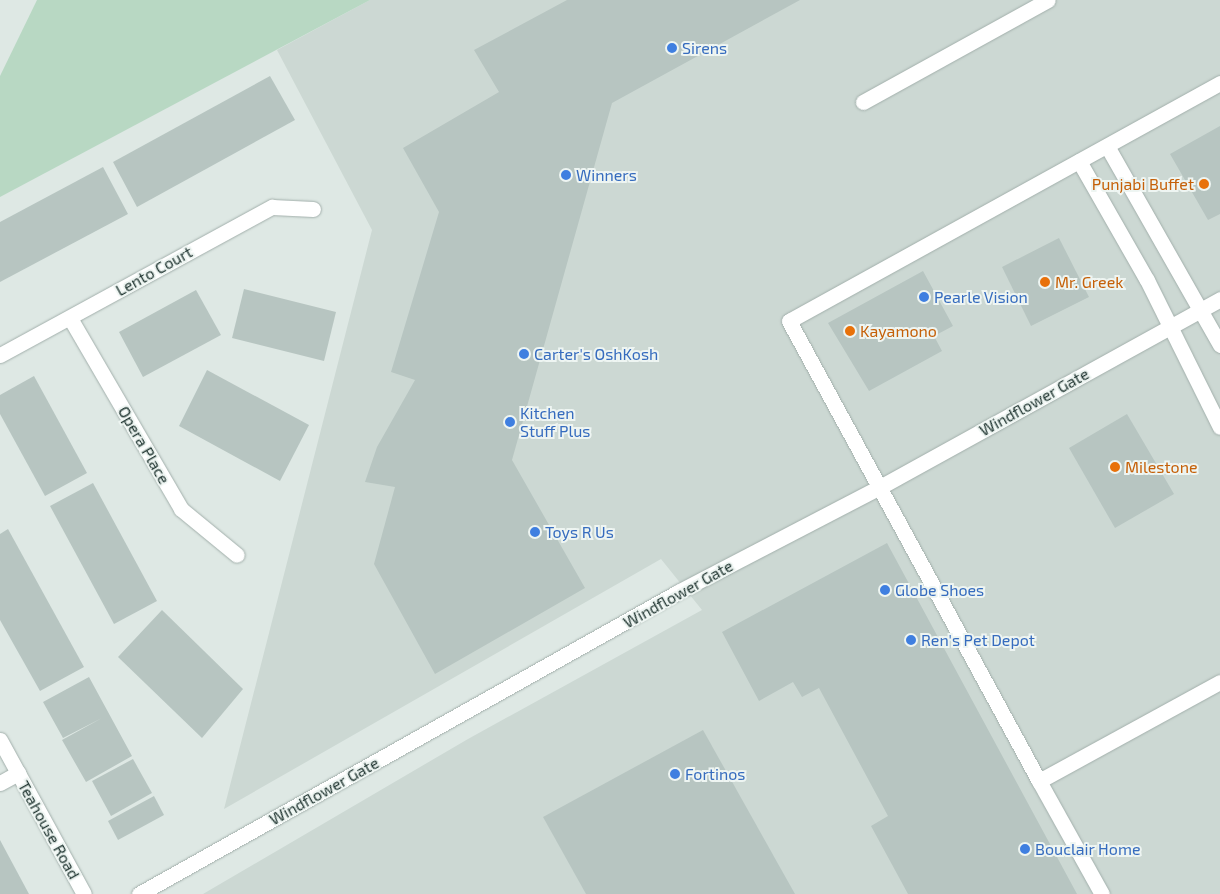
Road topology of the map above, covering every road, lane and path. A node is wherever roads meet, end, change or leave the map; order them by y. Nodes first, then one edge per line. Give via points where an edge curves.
1 (1048, 0) edge
2 (1220, 83) edge
3 (863, 102) dead end
4 (1107, 146) junction
5 (1079, 161) junction
6 (313, 209) dead end
7 (1220, 299) edge
8 (1201, 310) junction
9 (70, 318) junction
10 (1168, 328) junction
11 (1220, 345) edge
12 (0, 355) edge
13 (1220, 427) edge
14 (880, 487) junction
15 (237, 556) dead end
16 (1220, 682) edge
17 (0, 740) edge
18 (18, 773) junction
19 (1039, 781) junction
20 (0, 783) edge
21 (84, 894) edge
22 (139, 894) edge
23 (1102, 894) edge

1 - 3 street
2 - 4 street
4 - 5 street
4 - 8 street
5 - 10 street via 1147,280
5 - 14 street via 788,321
6 - 9 street, Lento Court via 272,207
7 - 8 street, Windflower Gate
8 - 10 street, Windflower Gate
8 - 11 street
9 - 12 street, Lento Court
9 - 15 street, Opera Place via 181,509
10 - 13 street
10 - 14 street, Windflower Gate
14 - 19 street
14 - 22 street, Windflower Gate via 678,592
16 - 19 street
17 - 18 street, Teahouse Road
18 - 20 street
18 - 21 street, Teahouse Road
19 - 23 street

